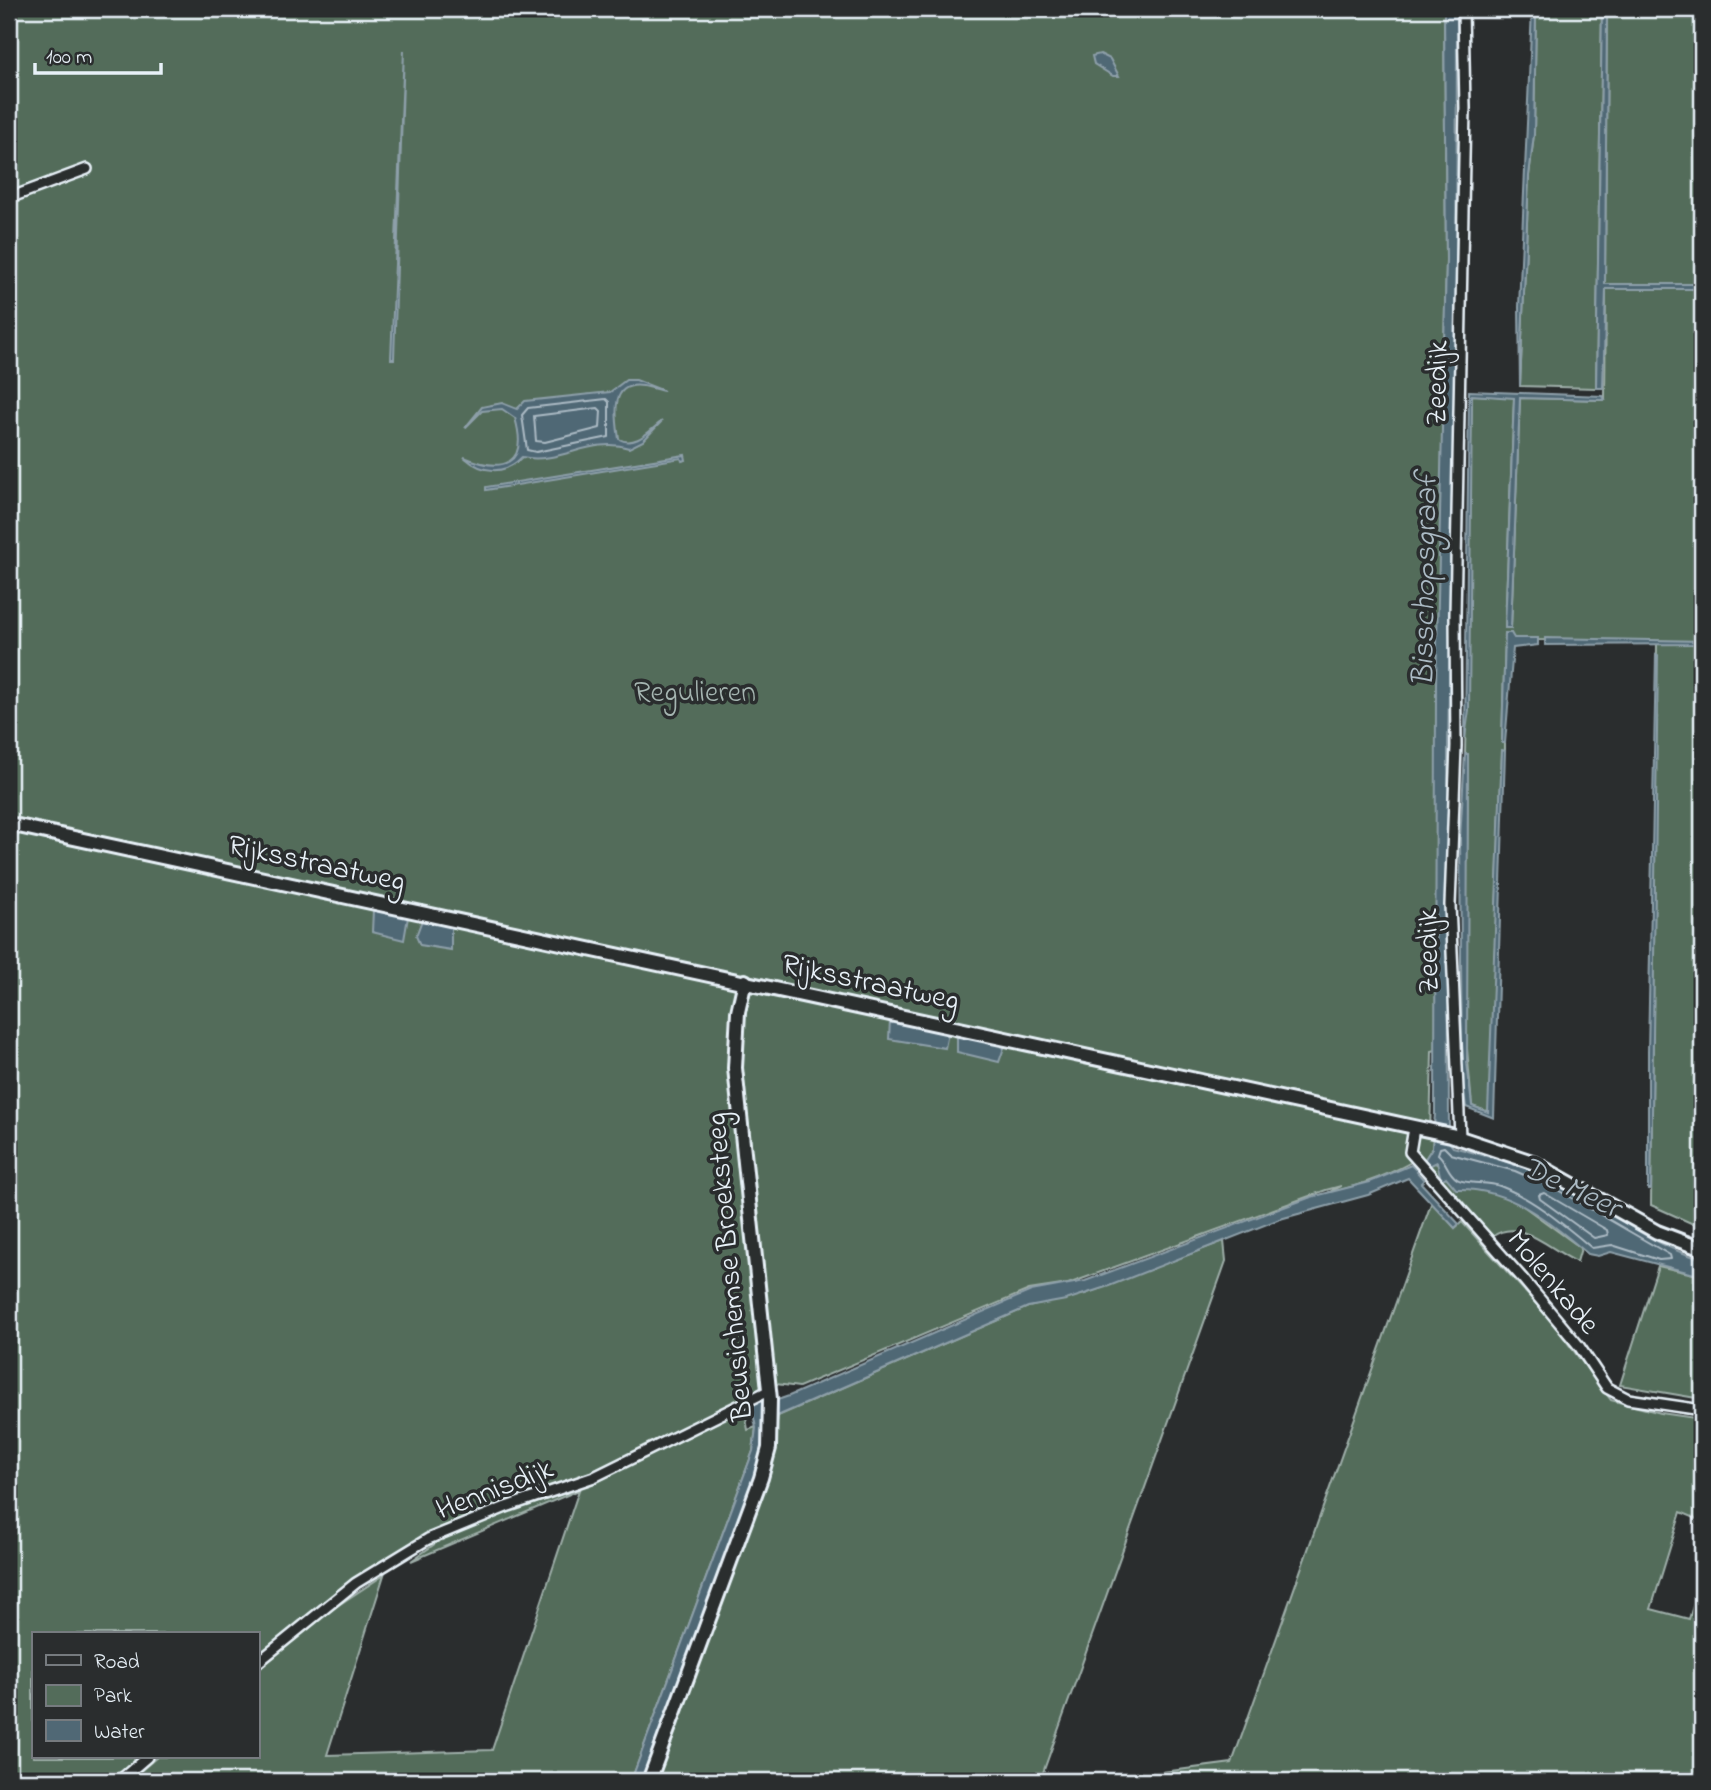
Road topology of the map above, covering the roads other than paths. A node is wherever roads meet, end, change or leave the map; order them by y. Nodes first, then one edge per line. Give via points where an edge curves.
1 (1463, 9) edge
2 (87, 169) dead end
3 (9, 198) edge
4 (9, 824) edge
5 (745, 981) junction
6 (1415, 1128) junction
7 (1456, 1136) junction
8 (1702, 1249) edge
9 (769, 1395) junction
10 (1702, 1410) edge
11 (259, 1661) edge
12 (146, 1758) edge
13 (119, 1781) edge
14 (649, 1781) edge

1 - 7 street, Zeedijk via 1465,135 1450,905
2 - 3 street
4 - 5 main road, Rijksstraatweg
5 - 6 main road, Rijksstraatweg
5 - 9 main road, Beusichemse Broeksteeg via 735,1068
6 - 7 main road, Rijksstraatweg
6 - 10 street, Molenkade via 1410,1152 1579,1346 1607,1388 1628,1399
7 - 8 main road, Rijksstraatweg via 1532,1162 1657,1232
9 - 11 street, Hennisdijk via 594,1477 428,1539 356,1583
9 - 14 main road, Beusichemse Broeksteeg via 771,1422 761,1478
12 - 13 street

